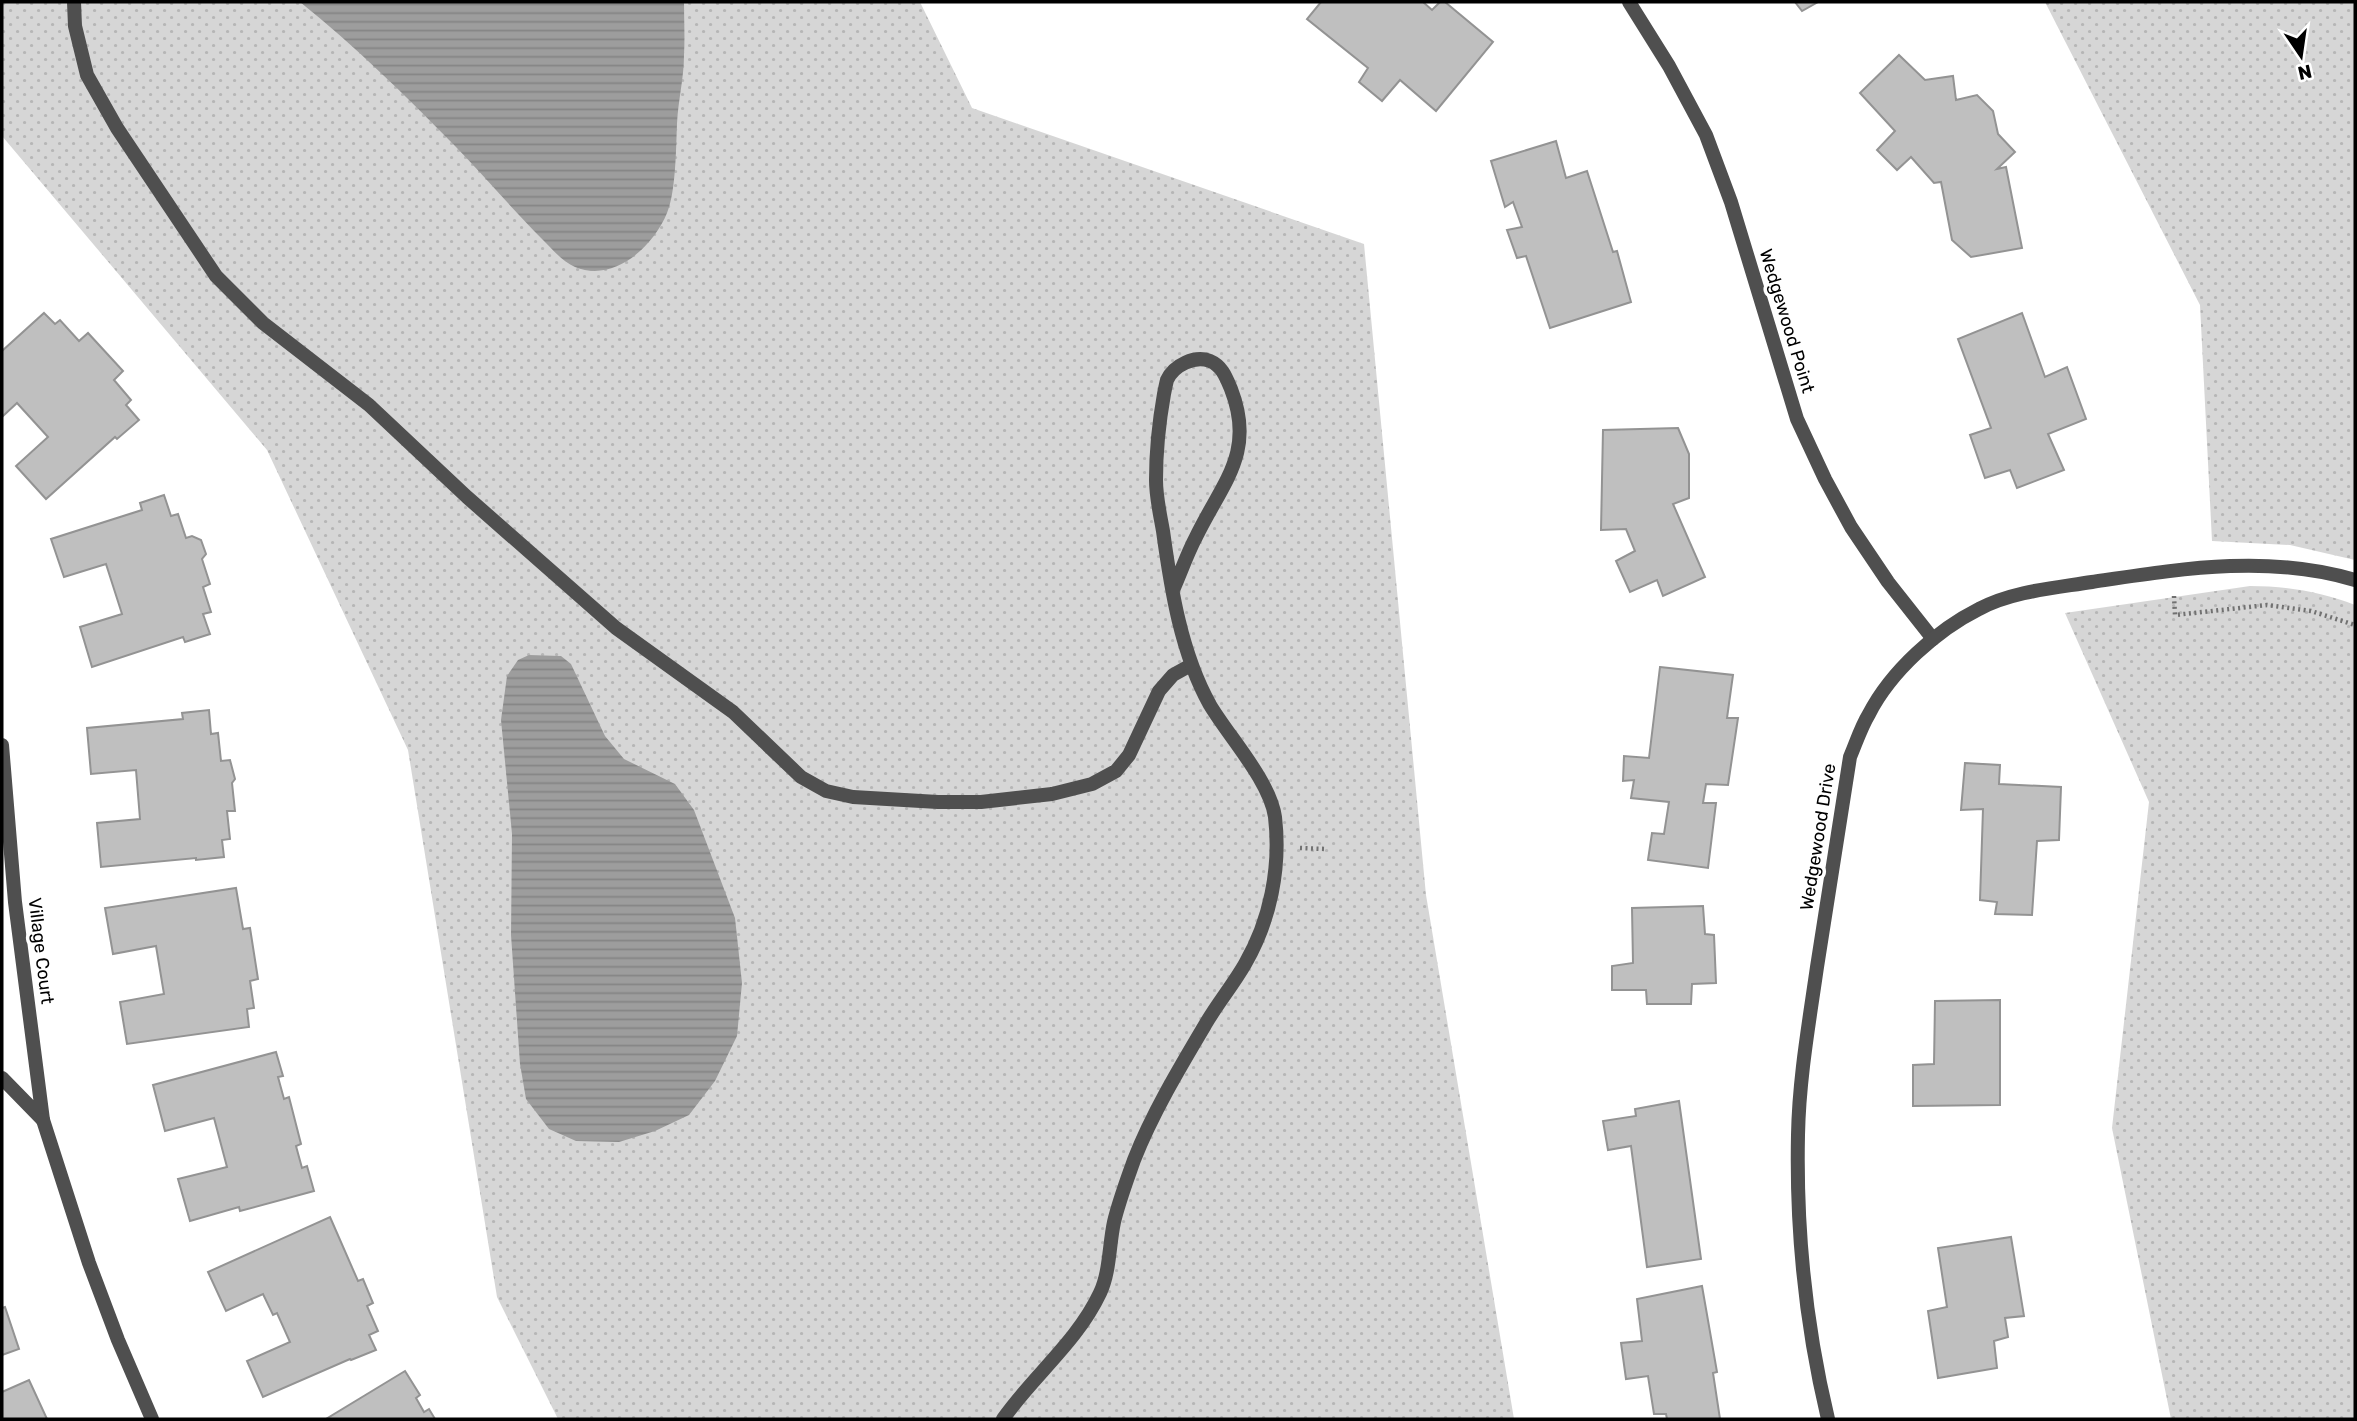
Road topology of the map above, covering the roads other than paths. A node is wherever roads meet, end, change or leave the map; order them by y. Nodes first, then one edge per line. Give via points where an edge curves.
1 (74, 2) edge
2 (1629, 2) edge
3 (2355, 580) edge
4 (1173, 590) junction
5 (1933, 639) junction
6 (1191, 665) junction
7 (2, 745) edge
8 (2, 1078) edge
9 (43, 1120) junction
10 (152, 1419) edge
11 (1003, 1419) edge
12 (1828, 1419) edge

1 - 6 street via 87,75 216,276 263,323 369,405 616,628 733,712 801,777 826,791 853,797 938,802 981,803 1092,784 1116,771 1129,755 1159,691 1173,675
2 - 5 street, Wedgewood Point via 1706,135 1797,419 1825,479 1888,582
3 - 5 street, Wedgewood Drive via 2286,567 2172,570 2013,595 1979,608
4 - 4 street via 1156,483 1158,423 1168,378 1190,360 1204,359 1224,373 1237,405 1240,437 1230,478 1196,536
4 - 6 street
5 - 12 street, Wedgewood Drive via 1896,674 1869,713 1850,757 1804,1051 1798,1134 1799,1220 1807,1300
6 - 11 street via 1268,793 1274,815 1273,881 1264,925 1167,1092 1135,1158 1114,1220 1102,1290 1085,1319
7 - 9 street, Village Court via 15,902
8 - 9 street, Village Court
9 - 10 street, Village Court via 89,1263

